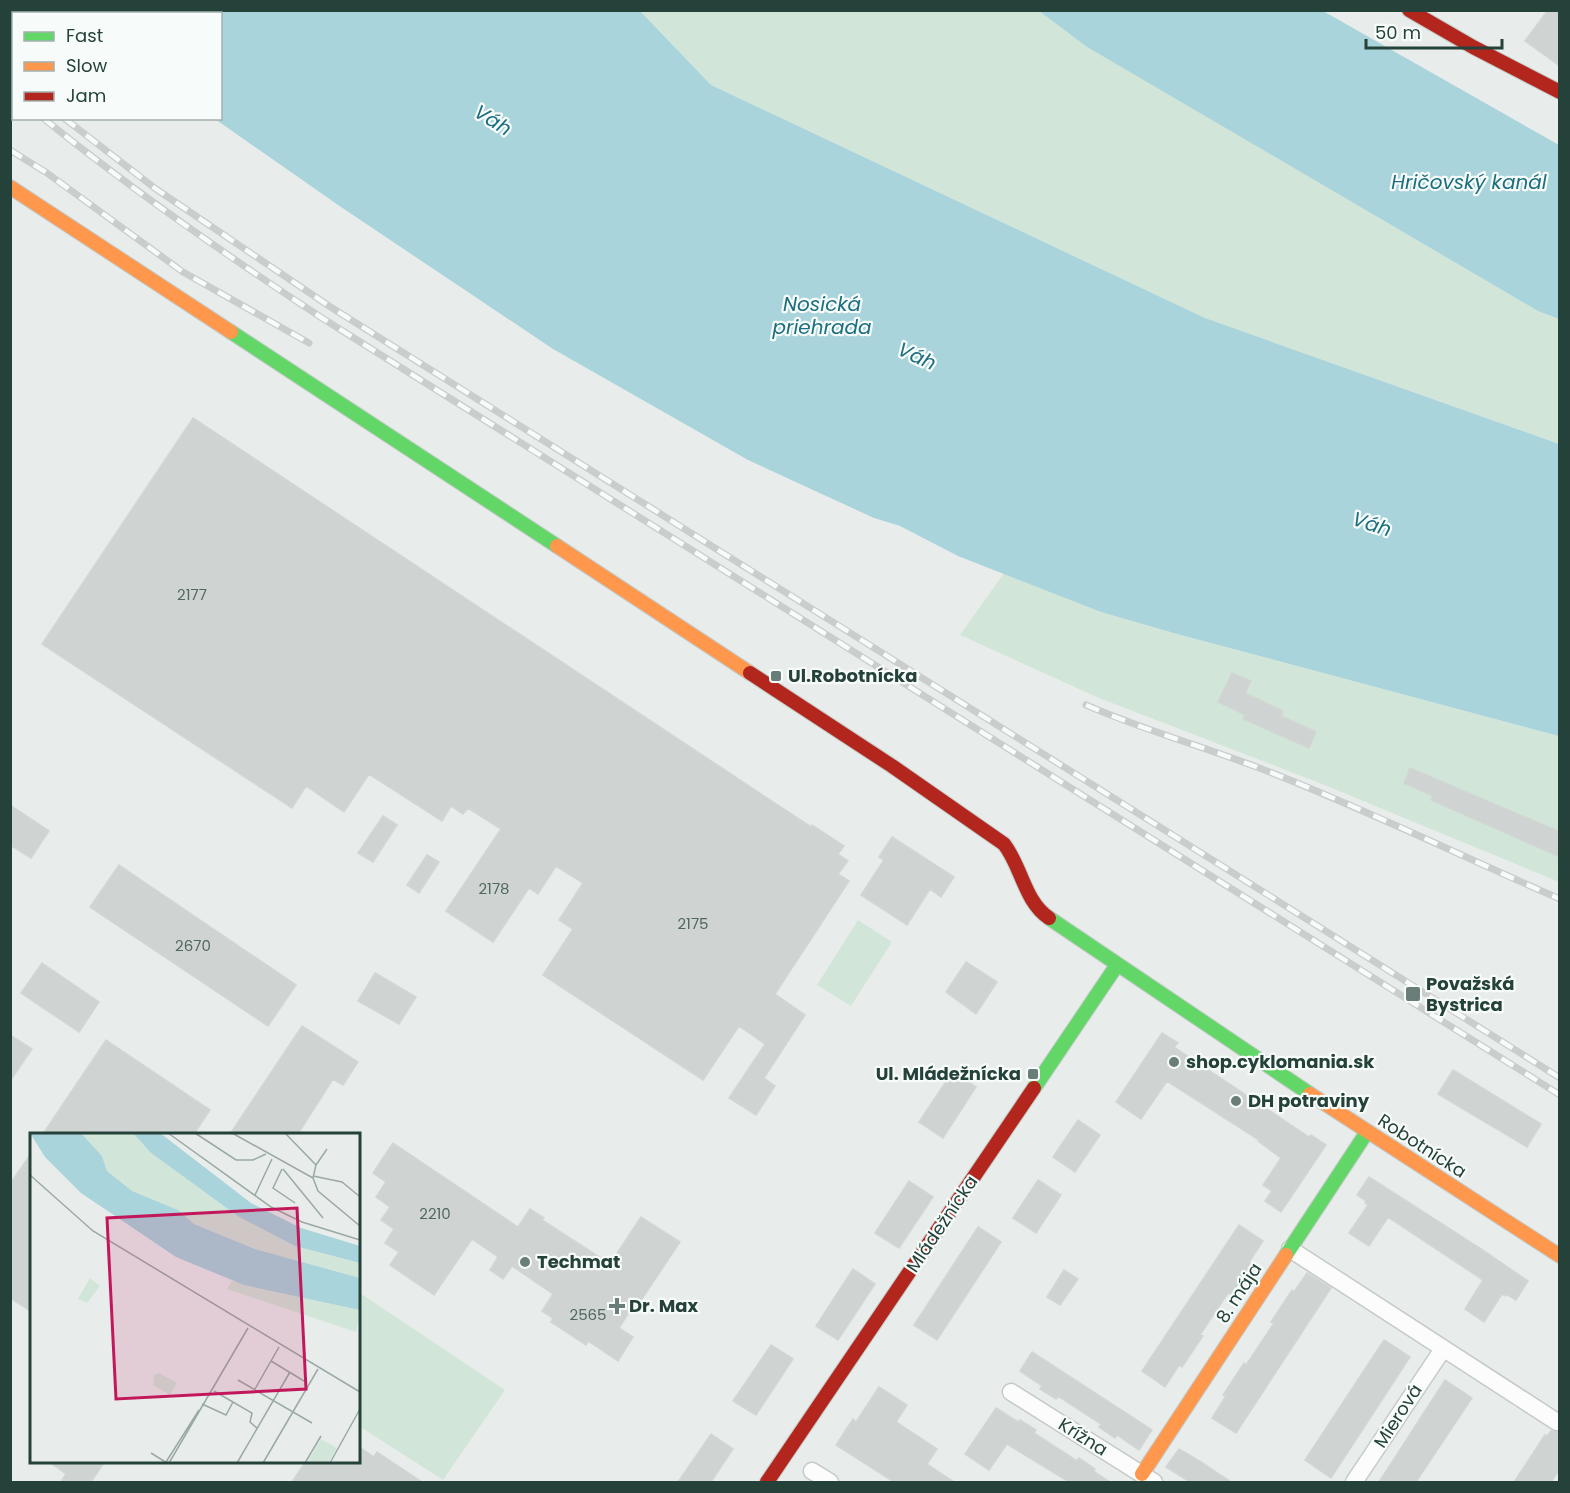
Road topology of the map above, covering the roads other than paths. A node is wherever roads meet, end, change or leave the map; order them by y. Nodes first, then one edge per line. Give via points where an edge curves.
1 (1409, 10) edge
2 (1560, 92) edge
3 (10, 187) edge
4 (1117, 965) junction
5 (1367, 1132) junction
6 (1290, 1249) junction
7 (1560, 1256) edge
8 (1443, 1349) junction
9 (1011, 1392) dead end
10 (1557, 1422) dead end
11 (812, 1471) dead end
12 (1148, 1478) edge
13 (767, 1482) edge
14 (830, 1482) edge
15 (1354, 1482) edge

1 - 2 street
3 - 4 street, Robotnícka via 864,747 995,838 1012,853 1040,912
4 - 5 street, Robotnícka
4 - 13 street, Mládežnícka
5 - 6 street, 8. mája
5 - 7 street, Robotnícka
6 - 8 street
6 - 12 street, 8. mája
8 - 10 street
8 - 15 street, Mierová
9 - 12 street, Krížna
11 - 14 street

